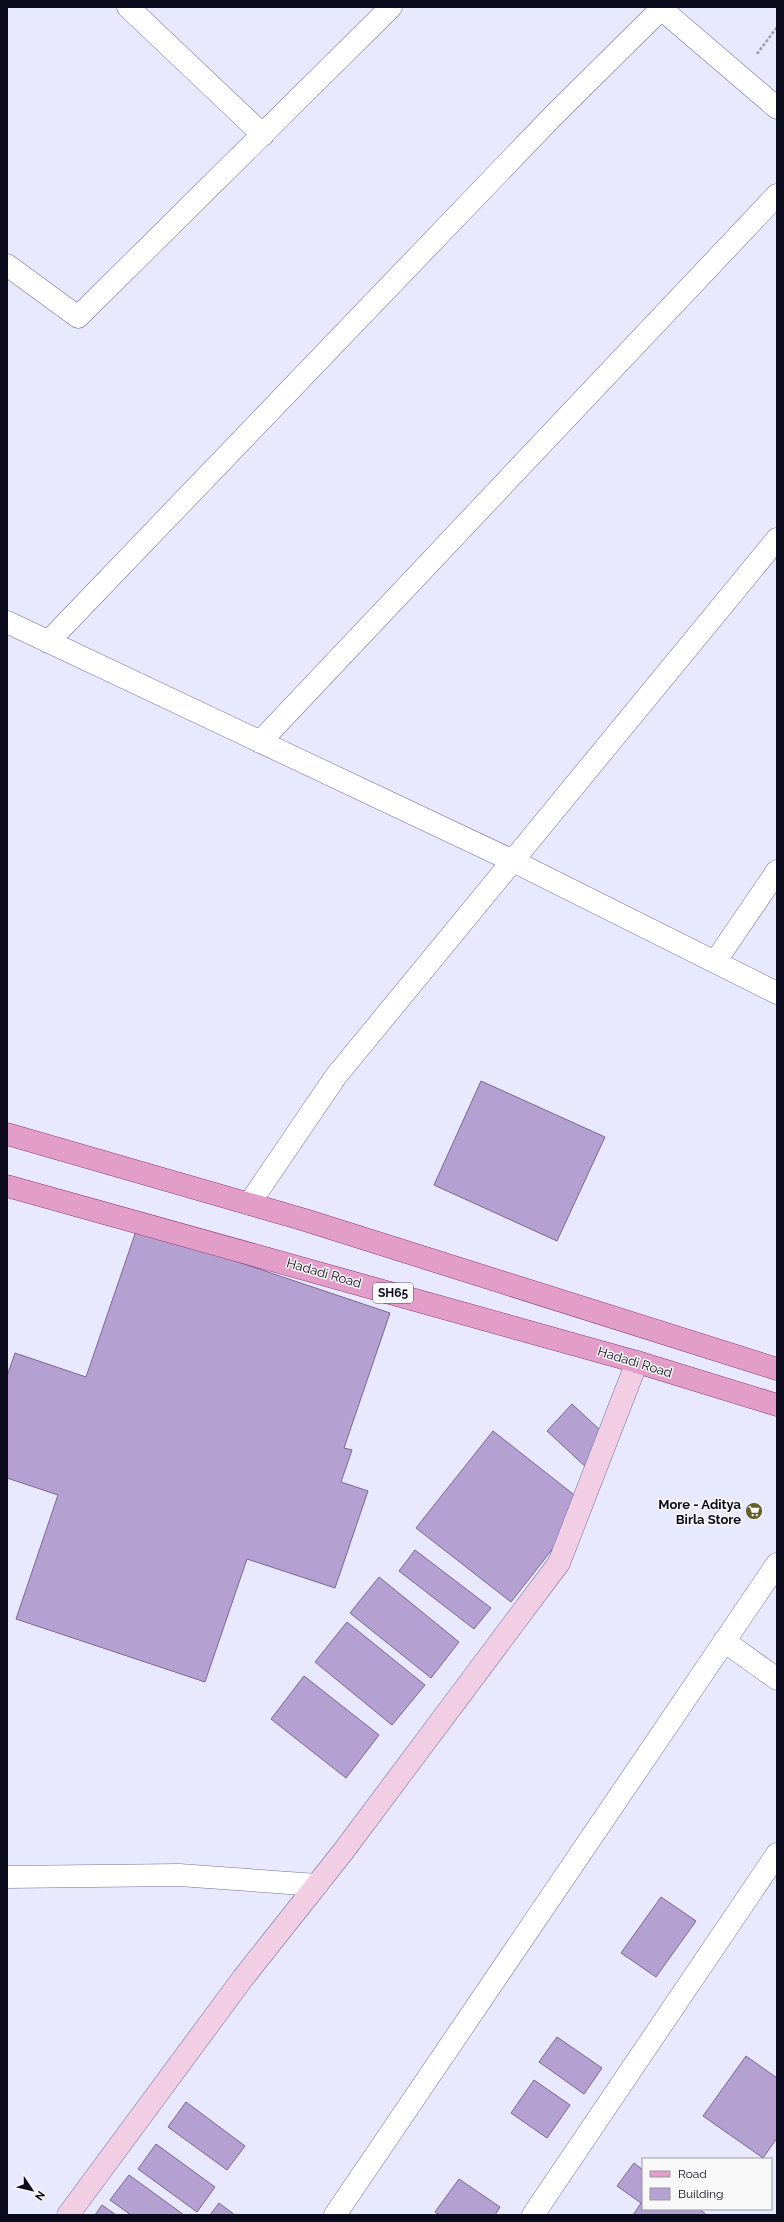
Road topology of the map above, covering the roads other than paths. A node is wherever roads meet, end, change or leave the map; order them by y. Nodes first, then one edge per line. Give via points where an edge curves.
1 (128, 7) edge
2 (391, 7) edge
3 (660, 8) edge
4 (777, 108) edge
5 (263, 134) junction
6 (777, 195) edge
7 (7, 265) edge
8 (777, 539) edge
9 (7, 622) edge
10 (48, 642) junction
11 (260, 742) junction
12 (512, 861) junction
13 (777, 871) edge
14 (715, 962) junction
15 (777, 993) edge
16 (7, 1134) edge
17 (7, 1186) edge
18 (249, 1204) junction
19 (638, 1362) junction
20 (777, 1369) edge
21 (777, 1406) edge
22 (777, 1564) edge
23 (724, 1641) junction
24 (777, 1679) edge
25 (777, 1854) edge
26 (7, 1876) edge
27 (317, 1884) junction
28 (68, 2215) edge
29 (335, 2215) edge
30 (533, 2215) edge

1 - 5 street
2 - 5 street
3 - 4 street
3 - 10 street via 552,116
5 - 7 street via 78,317
6 - 11 street
8 - 12 street
9 - 10 street
10 - 11 street
11 - 12 street
12 - 14 street
12 - 18 street via 336,1076
13 - 14 street
14 - 15 street
16 - 18 main road
17 - 19 main road, Hadadi Road / SH65
18 - 20 main road
19 - 21 main road, Hadadi Road / SH65
19 - 27 street via 559,1563
22 - 23 street
23 - 24 street
23 - 29 street
25 - 30 street
26 - 27 street via 178,1875
27 - 28 street via 243,1978

